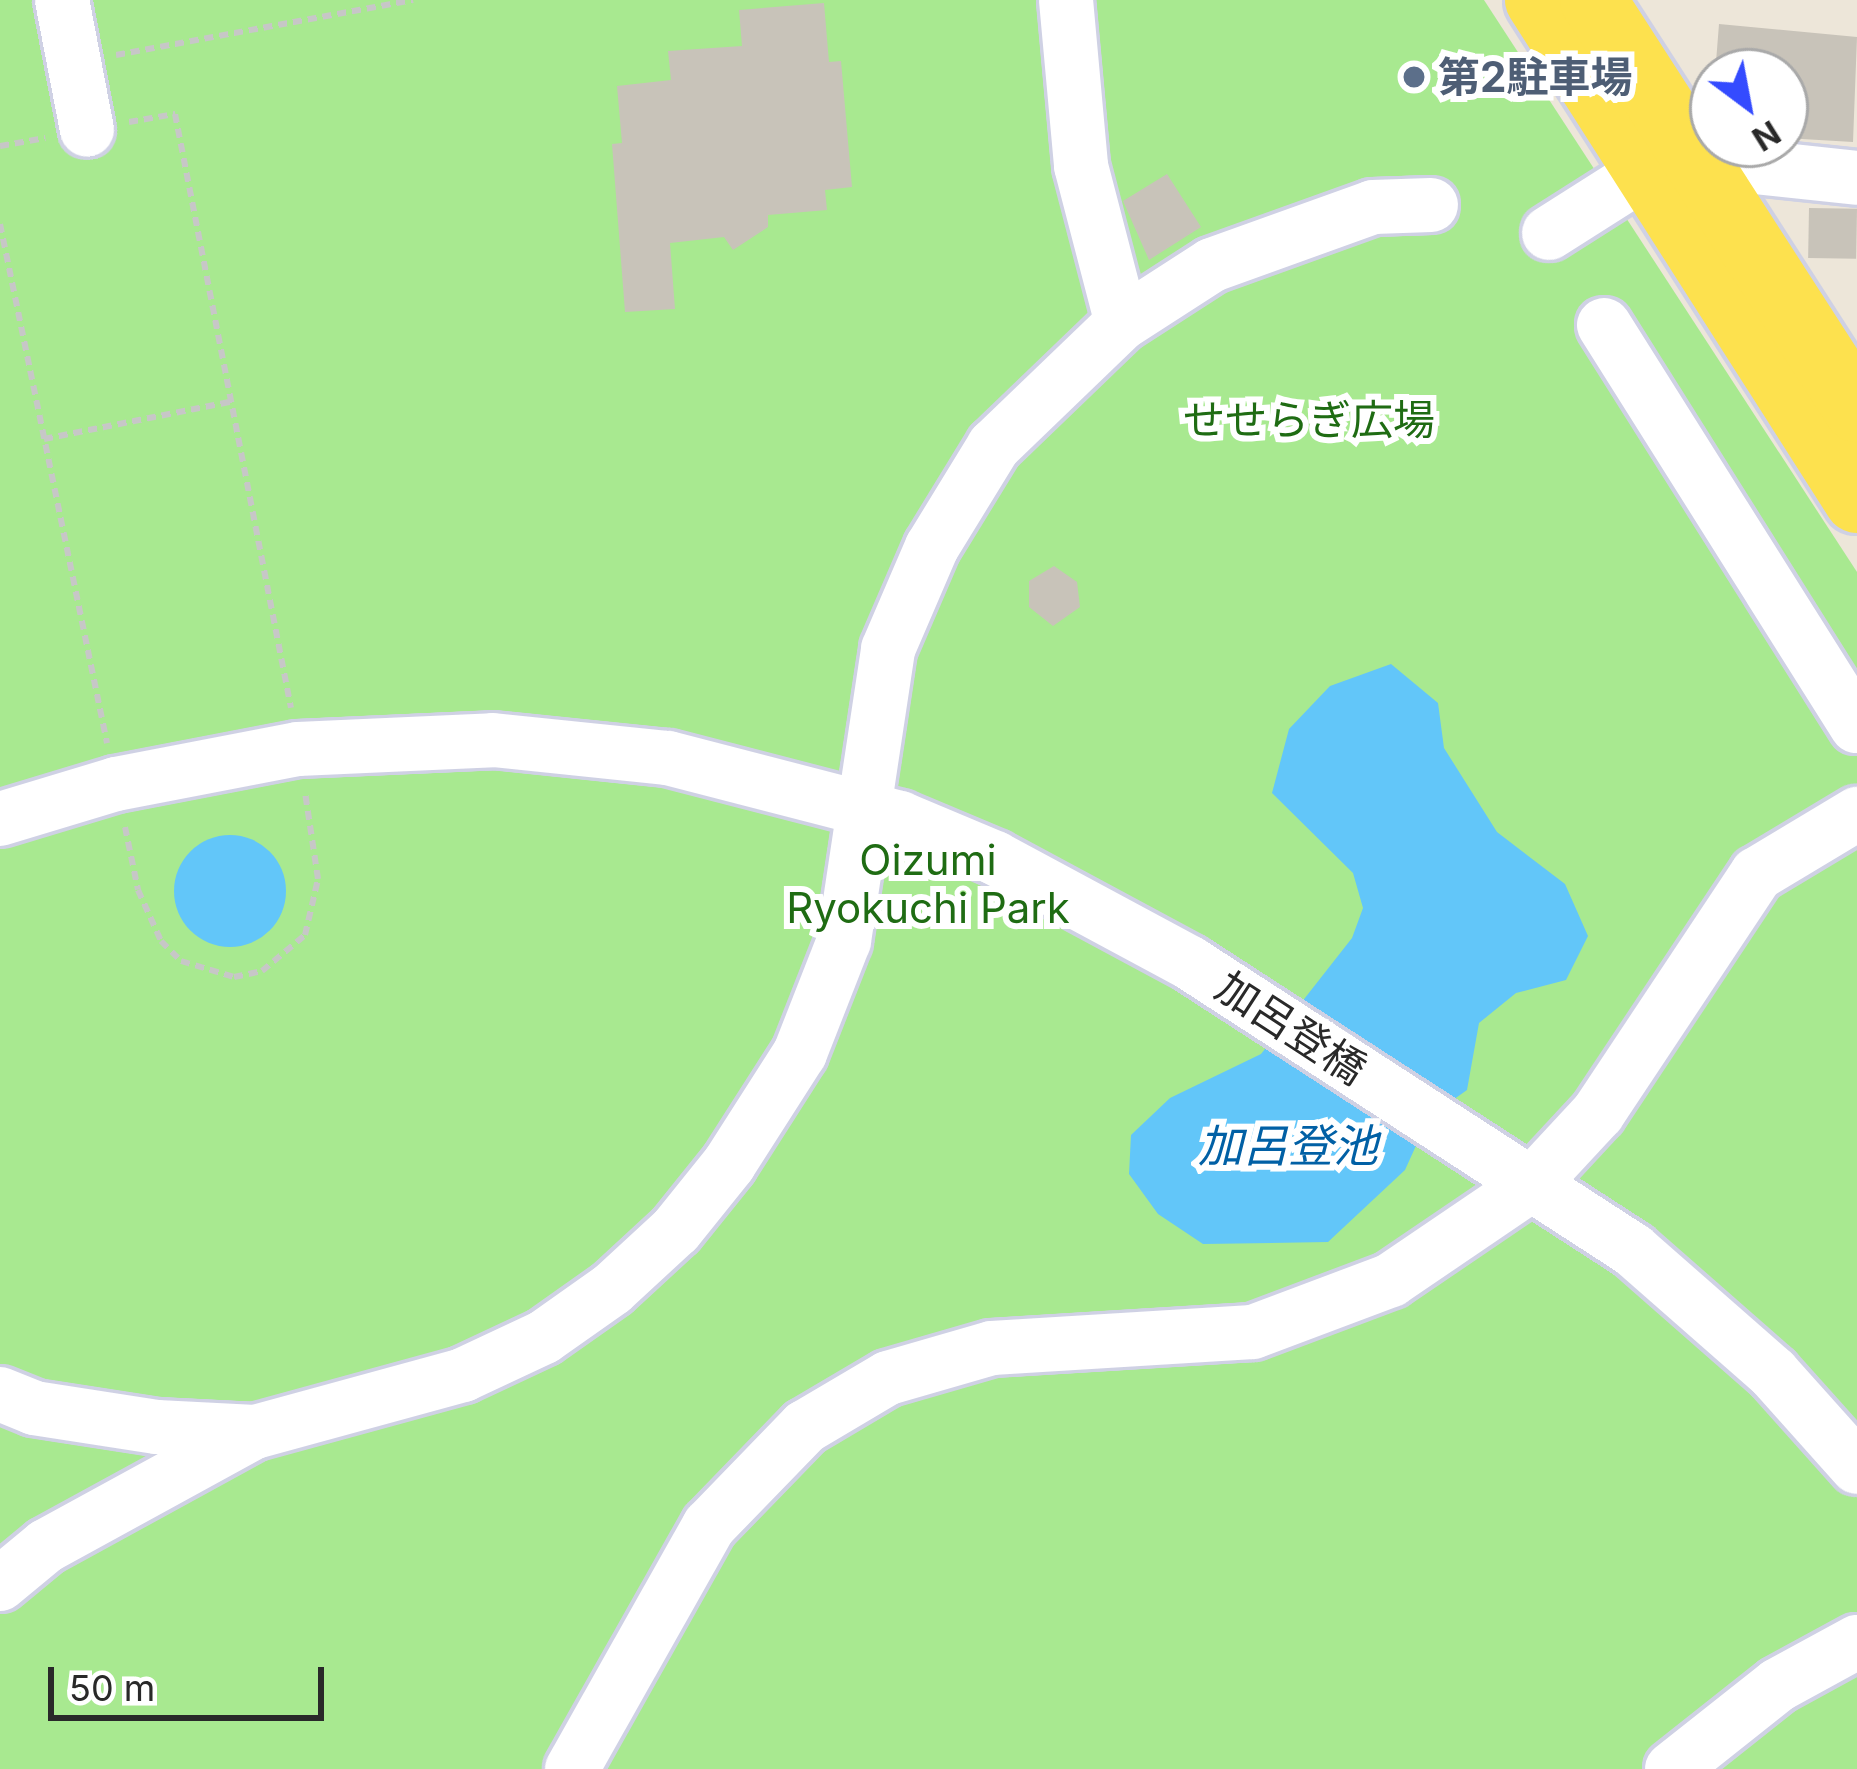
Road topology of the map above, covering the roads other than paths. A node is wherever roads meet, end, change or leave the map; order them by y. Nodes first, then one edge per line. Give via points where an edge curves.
1 (62, 0) edge
2 (1066, 0) edge
3 (1538, 0) edge
4 (1593, 0) edge
5 (87, 130) dead end
6 (1672, 167) junction
7 (1857, 178) edge
8 (1431, 206) dead end
9 (1549, 233) dead end
10 (1122, 323) junction
11 (1604, 325) dead end
12 (1839, 395) edge
13 (1857, 500) edge
14 (1857, 726) edge
15 (864, 807) junction
16 (1857, 814) edge
17 (0, 819) edge
18 (1532, 1184) junction
19 (0, 1394) edge
20 (255, 1432) junction
21 (1857, 1467) edge
22 (0, 1584) edge
23 (1857, 1642) edge
24 (572, 1769) edge
25 (1672, 1769) edge

1 - 5 street
2 - 10 street via 1081,166
3 - 6 main road
4 - 6 main road
6 - 7 street
6 - 9 street
6 - 12 main road
8 - 10 street via 1373,207 1273,238 1212,265
10 - 15 street via 994,446 932,547 888,649
11 - 14 street
12 - 13 main road
15 - 17 street, 加呂登橋 via 668,758 493,740 298,749 116,784
15 - 18 street, 加呂登橋 via 995,858 1190,963
15 - 20 street via 844,941 800,1053 676,1230 613,1289 544,1336 463,1375
16 - 18 street via 1757,874 1598,1113
18 - 21 street, 加呂登橋 via 1633,1250 1773,1373
18 - 24 street via 1391,1280 1339,1305 1253,1332 992,1348 888,1378 806,1427 709,1526
19 - 20 street via 136,1424
20 - 22 street via 46,1546
23 - 25 street via 1778,1685

